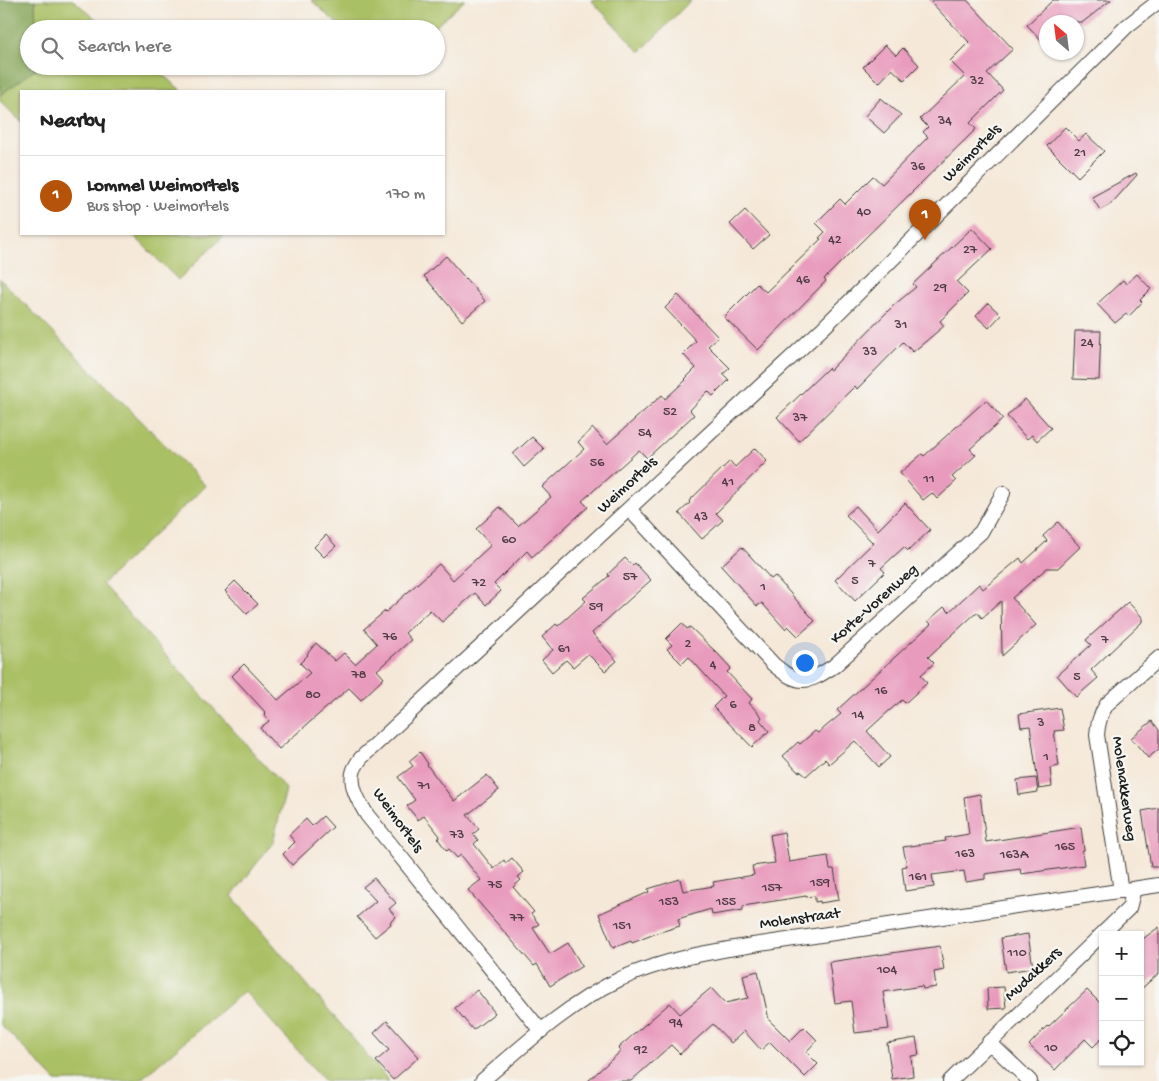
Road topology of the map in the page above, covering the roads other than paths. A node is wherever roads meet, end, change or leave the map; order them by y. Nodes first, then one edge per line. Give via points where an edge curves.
1 (1159, 1) edge
2 (1003, 493) dead end
3 (629, 509) junction
4 (1159, 658) edge
5 (1159, 885) edge
6 (1128, 890) junction
7 (541, 1030) junction
8 (989, 1042) junction
9 (482, 1081) edge
10 (950, 1081) edge
11 (1030, 1081) edge

1 - 3 street, Weimortels via 1127,26 824,327
2 - 3 street, Korte-Vorenweg via 981,532 834,666 811,680 803,681 786,675 773,664
3 - 7 street, Weimortels via 361,758 353,772 353,786 367,815
4 - 6 street, Molenakkerweg via 1106,704 1098,723 1097,735
5 - 6 street, Molenstraat
6 - 7 street, Molenstraat via 704,953 620,979
6 - 8 street, Mudakkers via 1129,908
7 - 9 street, Molenstraat
8 - 10 street, Mudakkers
8 - 11 street

